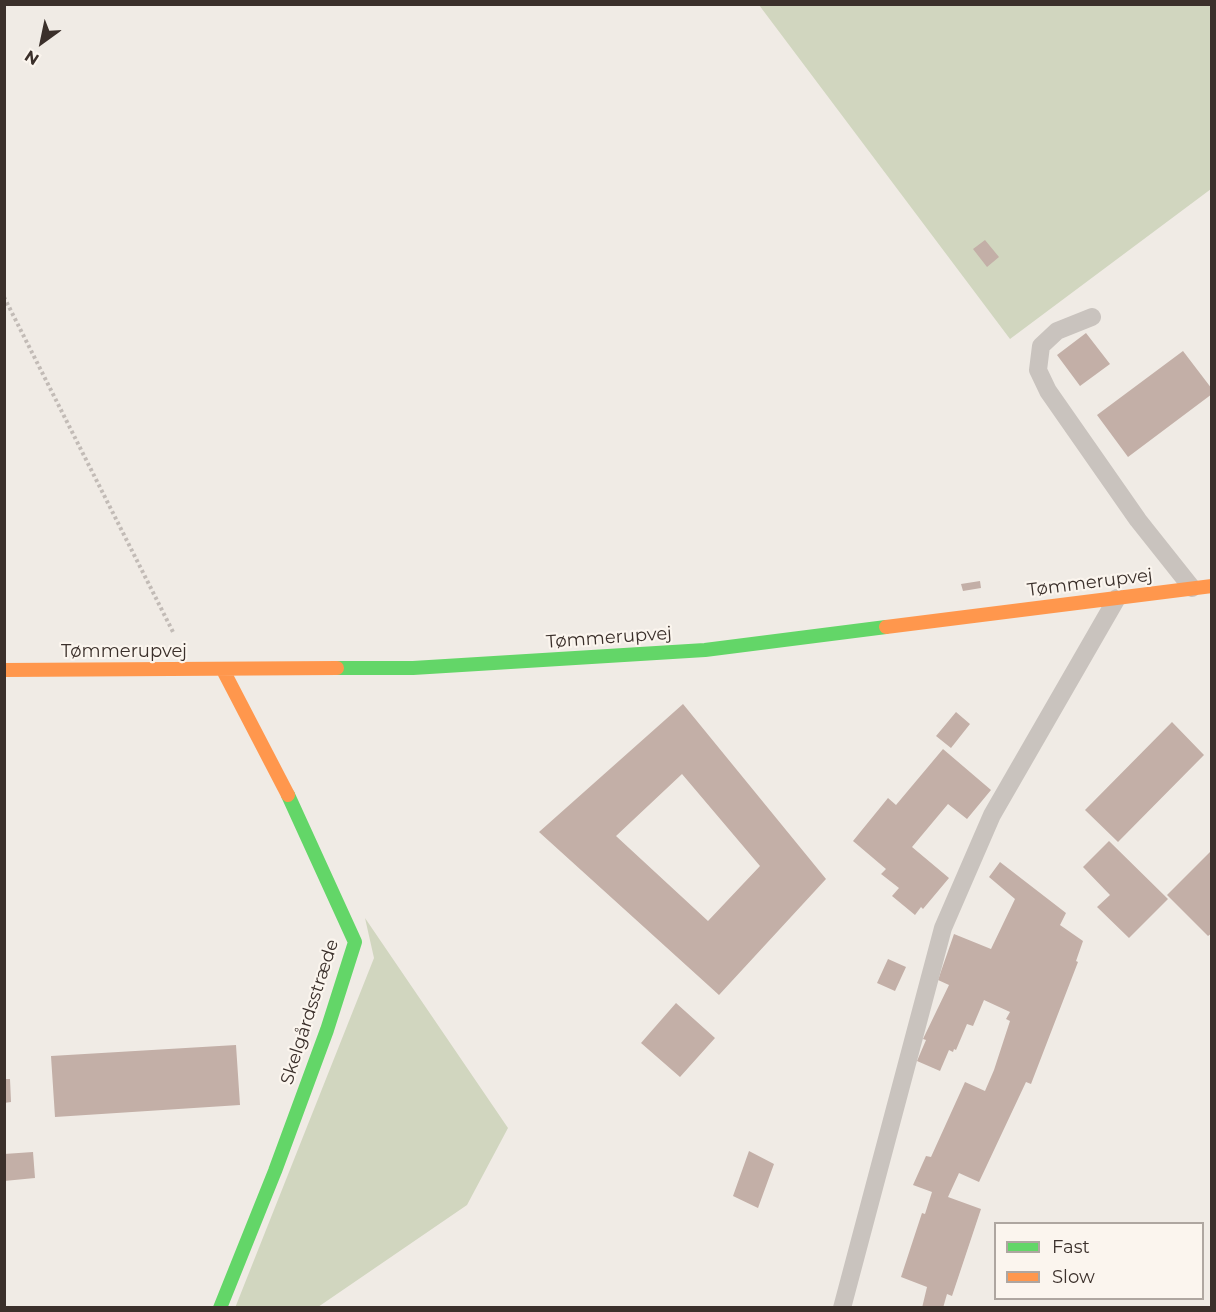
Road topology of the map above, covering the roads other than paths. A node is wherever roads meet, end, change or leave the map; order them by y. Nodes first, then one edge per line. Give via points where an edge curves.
1 (1092, 317) dead end
2 (1212, 586) edge
3 (1191, 588) junction
4 (1117, 598) junction
5 (4, 670) edge
6 (223, 670) junction
7 (220, 1308) edge
8 (842, 1308) edge

1 - 3 lane via 1057,332 1041,346 1038,370 1048,391 1132,511
2 - 3 street, Tømmerupvej
3 - 4 street, Tømmerupvej
4 - 6 street, Tømmerupvej via 705,650 413,668
4 - 8 lane via 992,815 943,928
5 - 6 street, Tømmerupvej
6 - 7 street, Skelgårdsstræde via 298,814 355,942 283,1150

